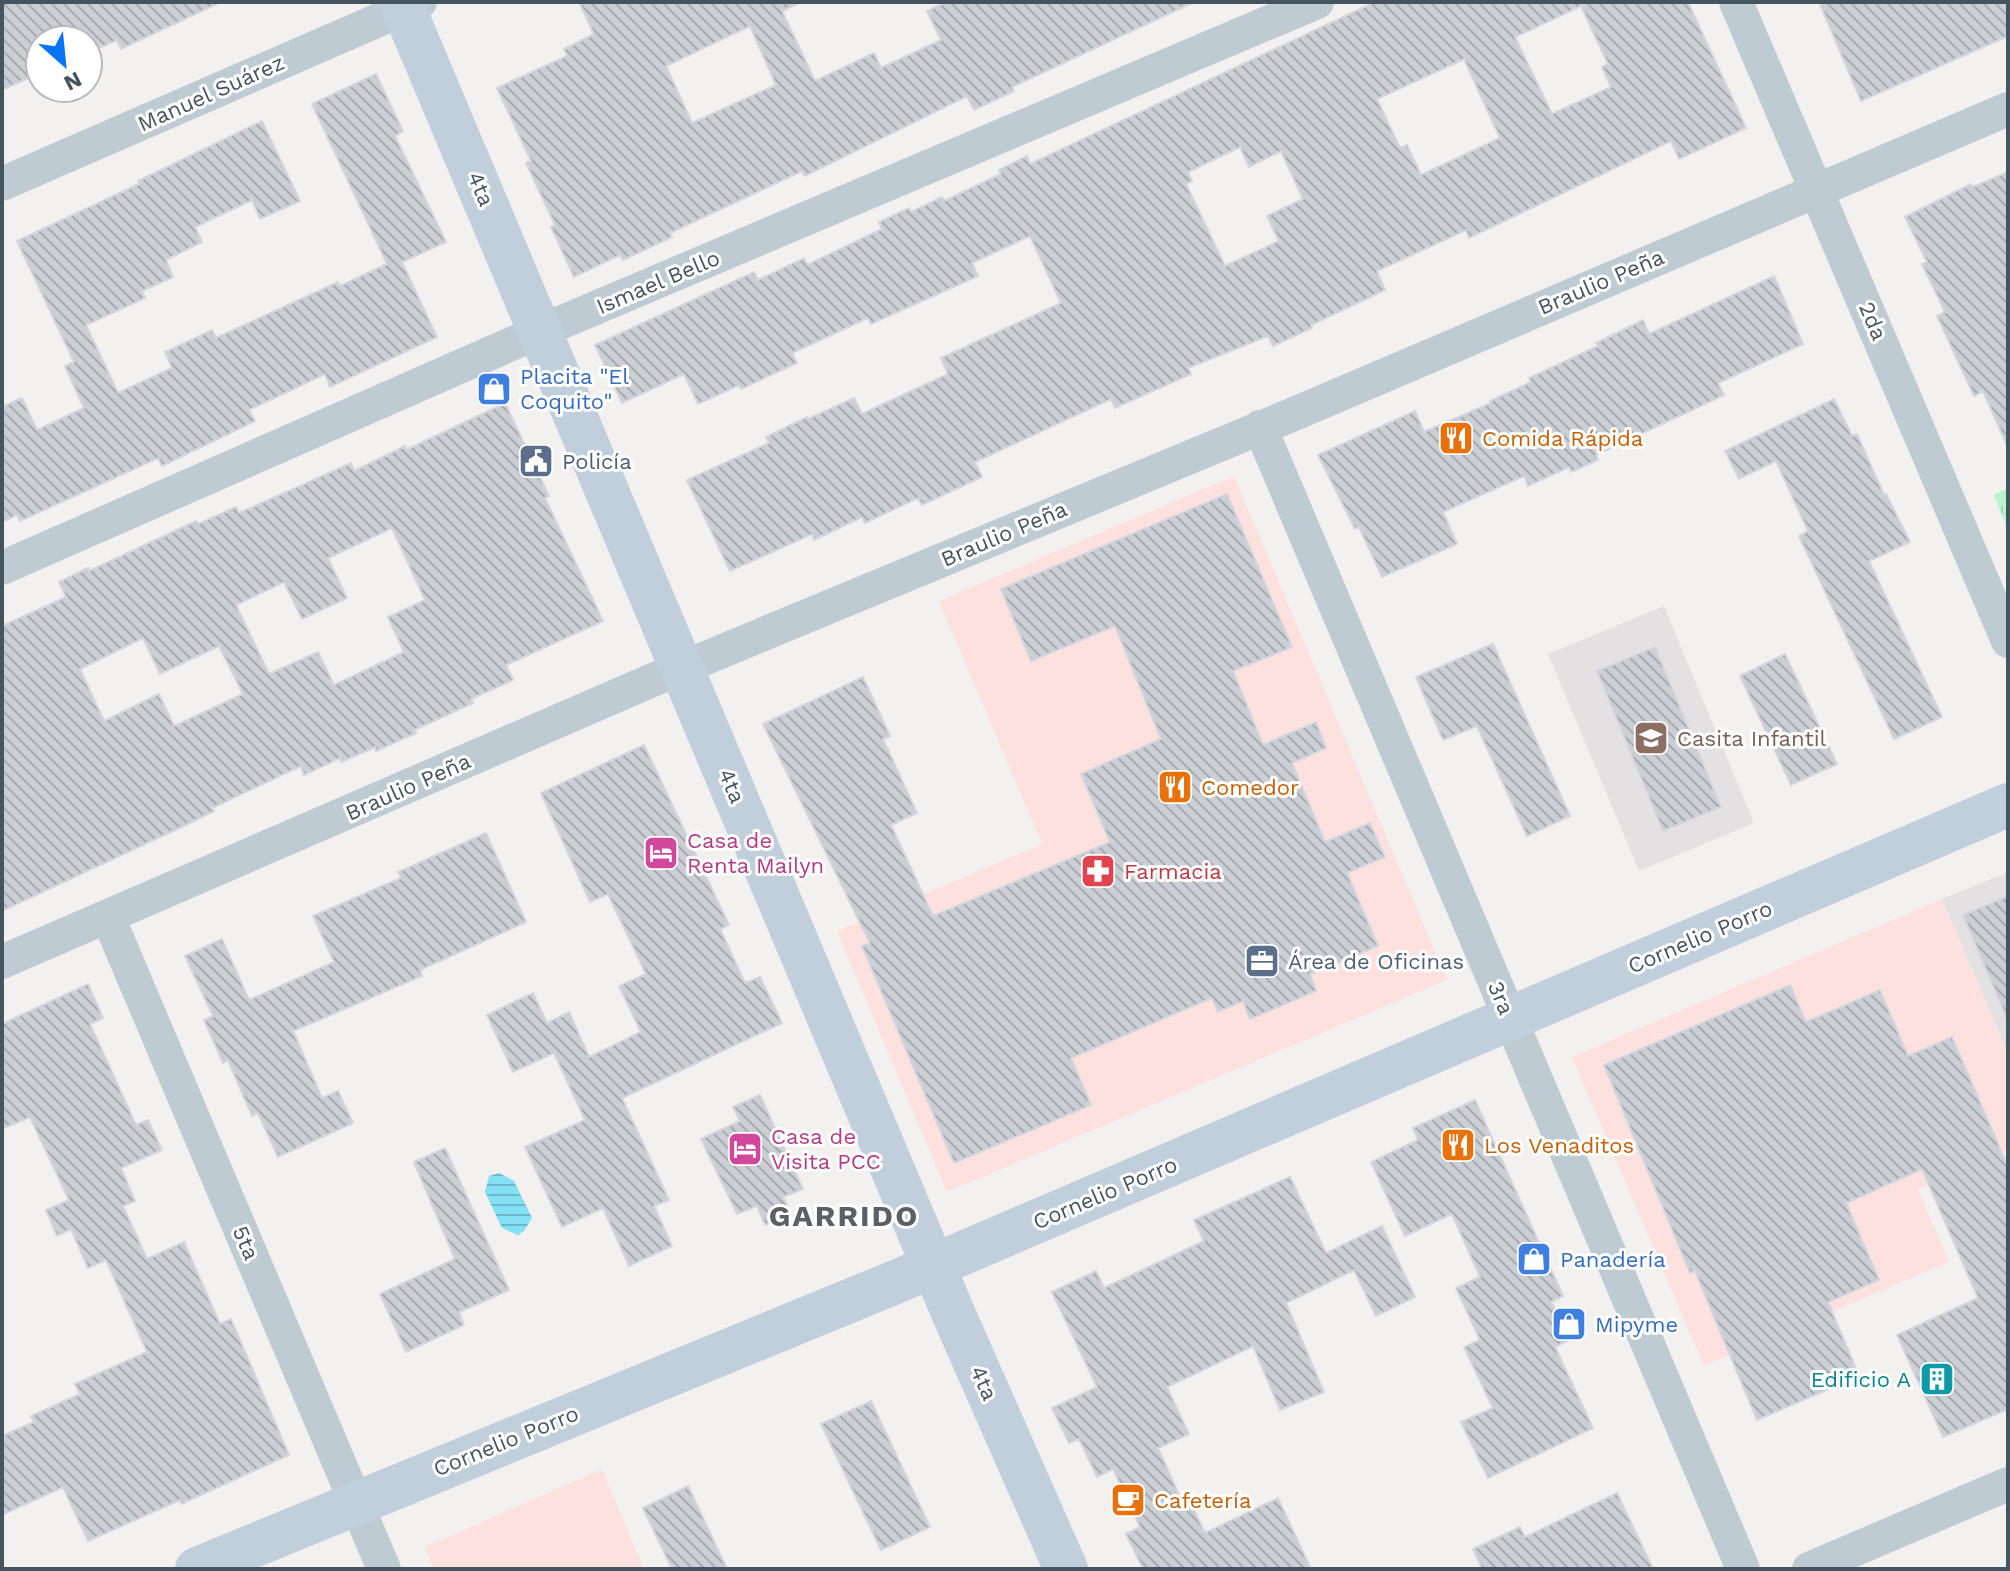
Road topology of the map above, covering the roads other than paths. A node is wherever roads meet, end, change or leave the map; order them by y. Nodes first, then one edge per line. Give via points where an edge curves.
1 (1317, 2) edge
2 (1736, 2) edge
3 (408, 4) edge
4 (2008, 109) edge
5 (2, 184) edge
6 (1818, 189) junction
7 (541, 331) junction
8 (1260, 427) junction
9 (2, 568) edge
10 (2008, 641) edge
11 (682, 668) junction
12 (2008, 805) edge
13 (108, 917) junction
14 (2, 962) edge
15 (1509, 1018) junction
16 (933, 1266) junction
17 (2008, 1484) edge
18 (357, 1503) junction
19 (197, 1569) edge
20 (384, 1569) edge
21 (1066, 1569) edge
22 (1743, 1569) edge
23 (1809, 1569) edge

1 - 7 street, Ismael Bello
2 - 6 street, 2da
3 - 5 street, Manuel Suárez
3 - 7 main road, 4ta
4 - 6 street, Braulio Peña
6 - 8 street, Braulio Peña
6 - 10 street, 2da
7 - 9 street, Ismael Bello
7 - 11 main road, 4ta
8 - 11 street, Braulio Peña
8 - 15 street, 3ra
11 - 13 street, Braulio Peña
11 - 16 main road, 4ta
12 - 15 main road, Cornelio Porro
13 - 14 street, Braulio Peña
13 - 18 street, 5ta
15 - 16 main road, Cornelio Porro
15 - 22 street, 3ra
16 - 18 main road, Cornelio Porro
16 - 21 main road, 4ta
17 - 23 street
18 - 19 main road, Cornelio Porro
18 - 20 street, 5ta

